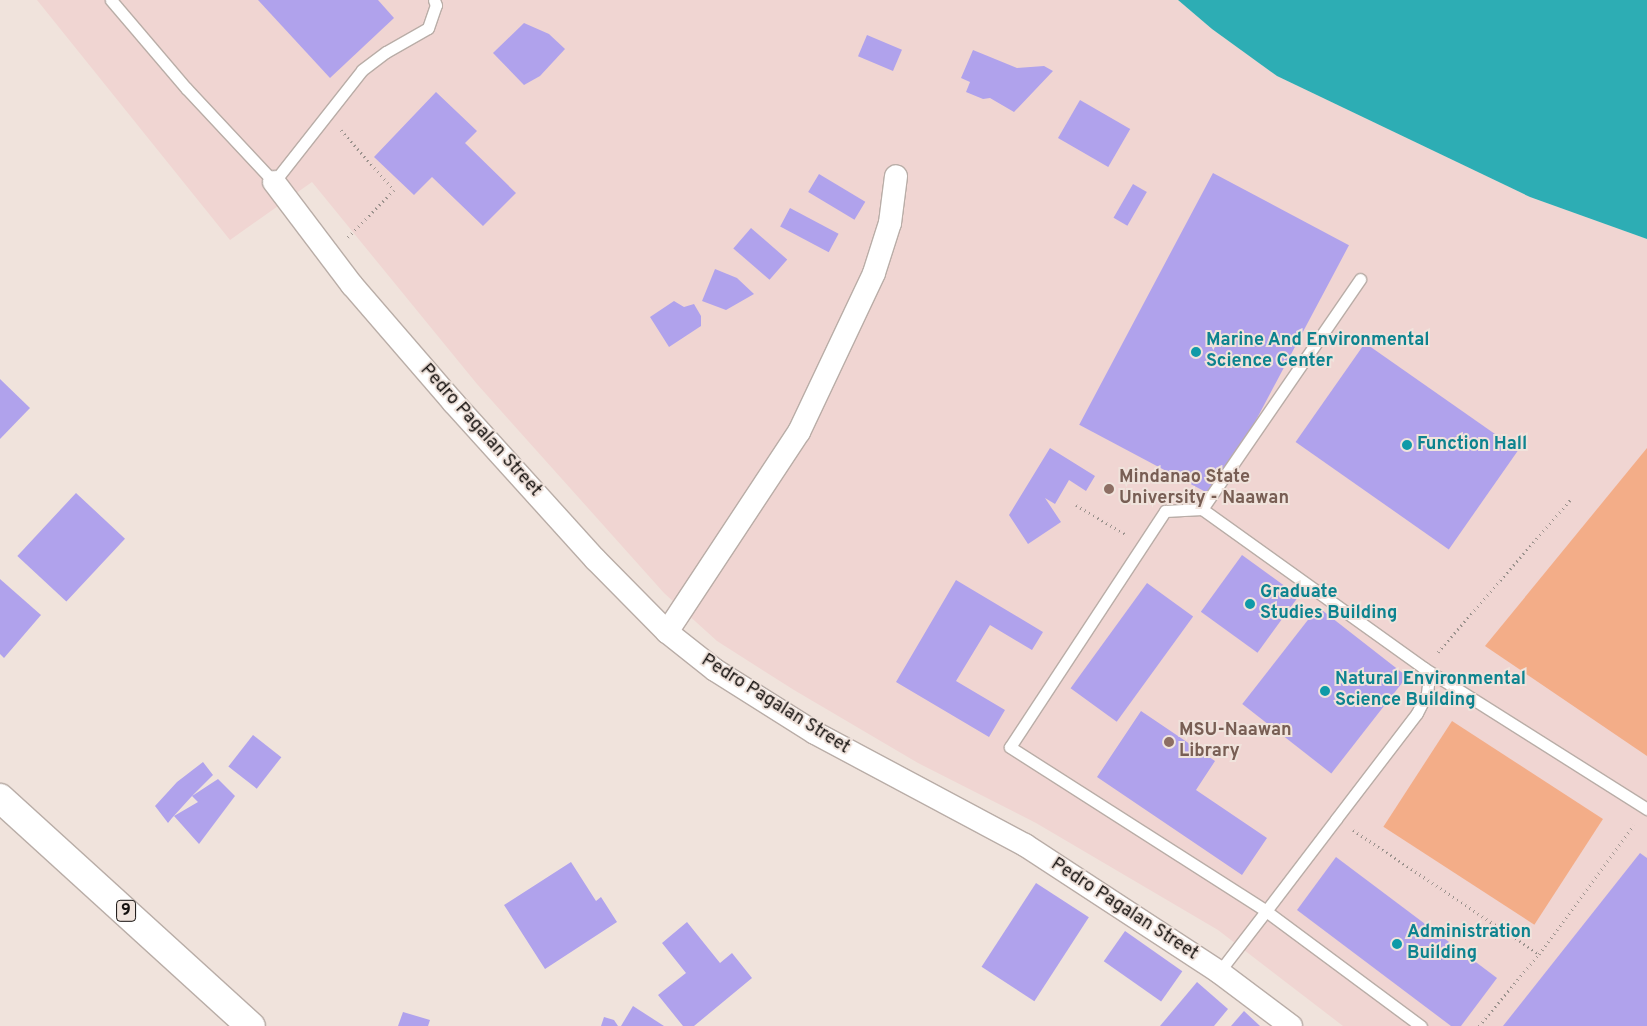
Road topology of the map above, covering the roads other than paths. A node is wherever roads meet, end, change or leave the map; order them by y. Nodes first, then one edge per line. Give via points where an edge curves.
1 (111, 0) edge
2 (434, 0) edge
3 (896, 176) dead end
4 (274, 182) junction
5 (1360, 279) dead end
6 (1202, 509) junction
7 (666, 632) junction
8 (1424, 668) junction
9 (0, 798) edge
10 (1647, 809) edge
11 (1266, 911) junction
12 (1219, 972) junction
13 (251, 1026) edge
14 (1291, 1026) edge
15 (1420, 1026) edge

1 - 4 lane via 186,88
2 - 4 lane via 436,5 428,28 362,70
3 - 7 street via 890,223 874,273 799,432
4 - 7 street, Pedro Pagalan Street via 330,256 452,402
5 - 6 lane
6 - 8 lane
6 - 11 lane via 1165,511 1010,747
7 - 12 street, Pedro Pagalan Street via 715,670 815,733 1025,845
8 - 10 lane
8 - 11 lane via 1429,678 1427,693 1417,713
9 - 13 highway, 9
11 - 12 lane
11 - 15 lane
12 - 14 street, Pedro Pagalan Street

